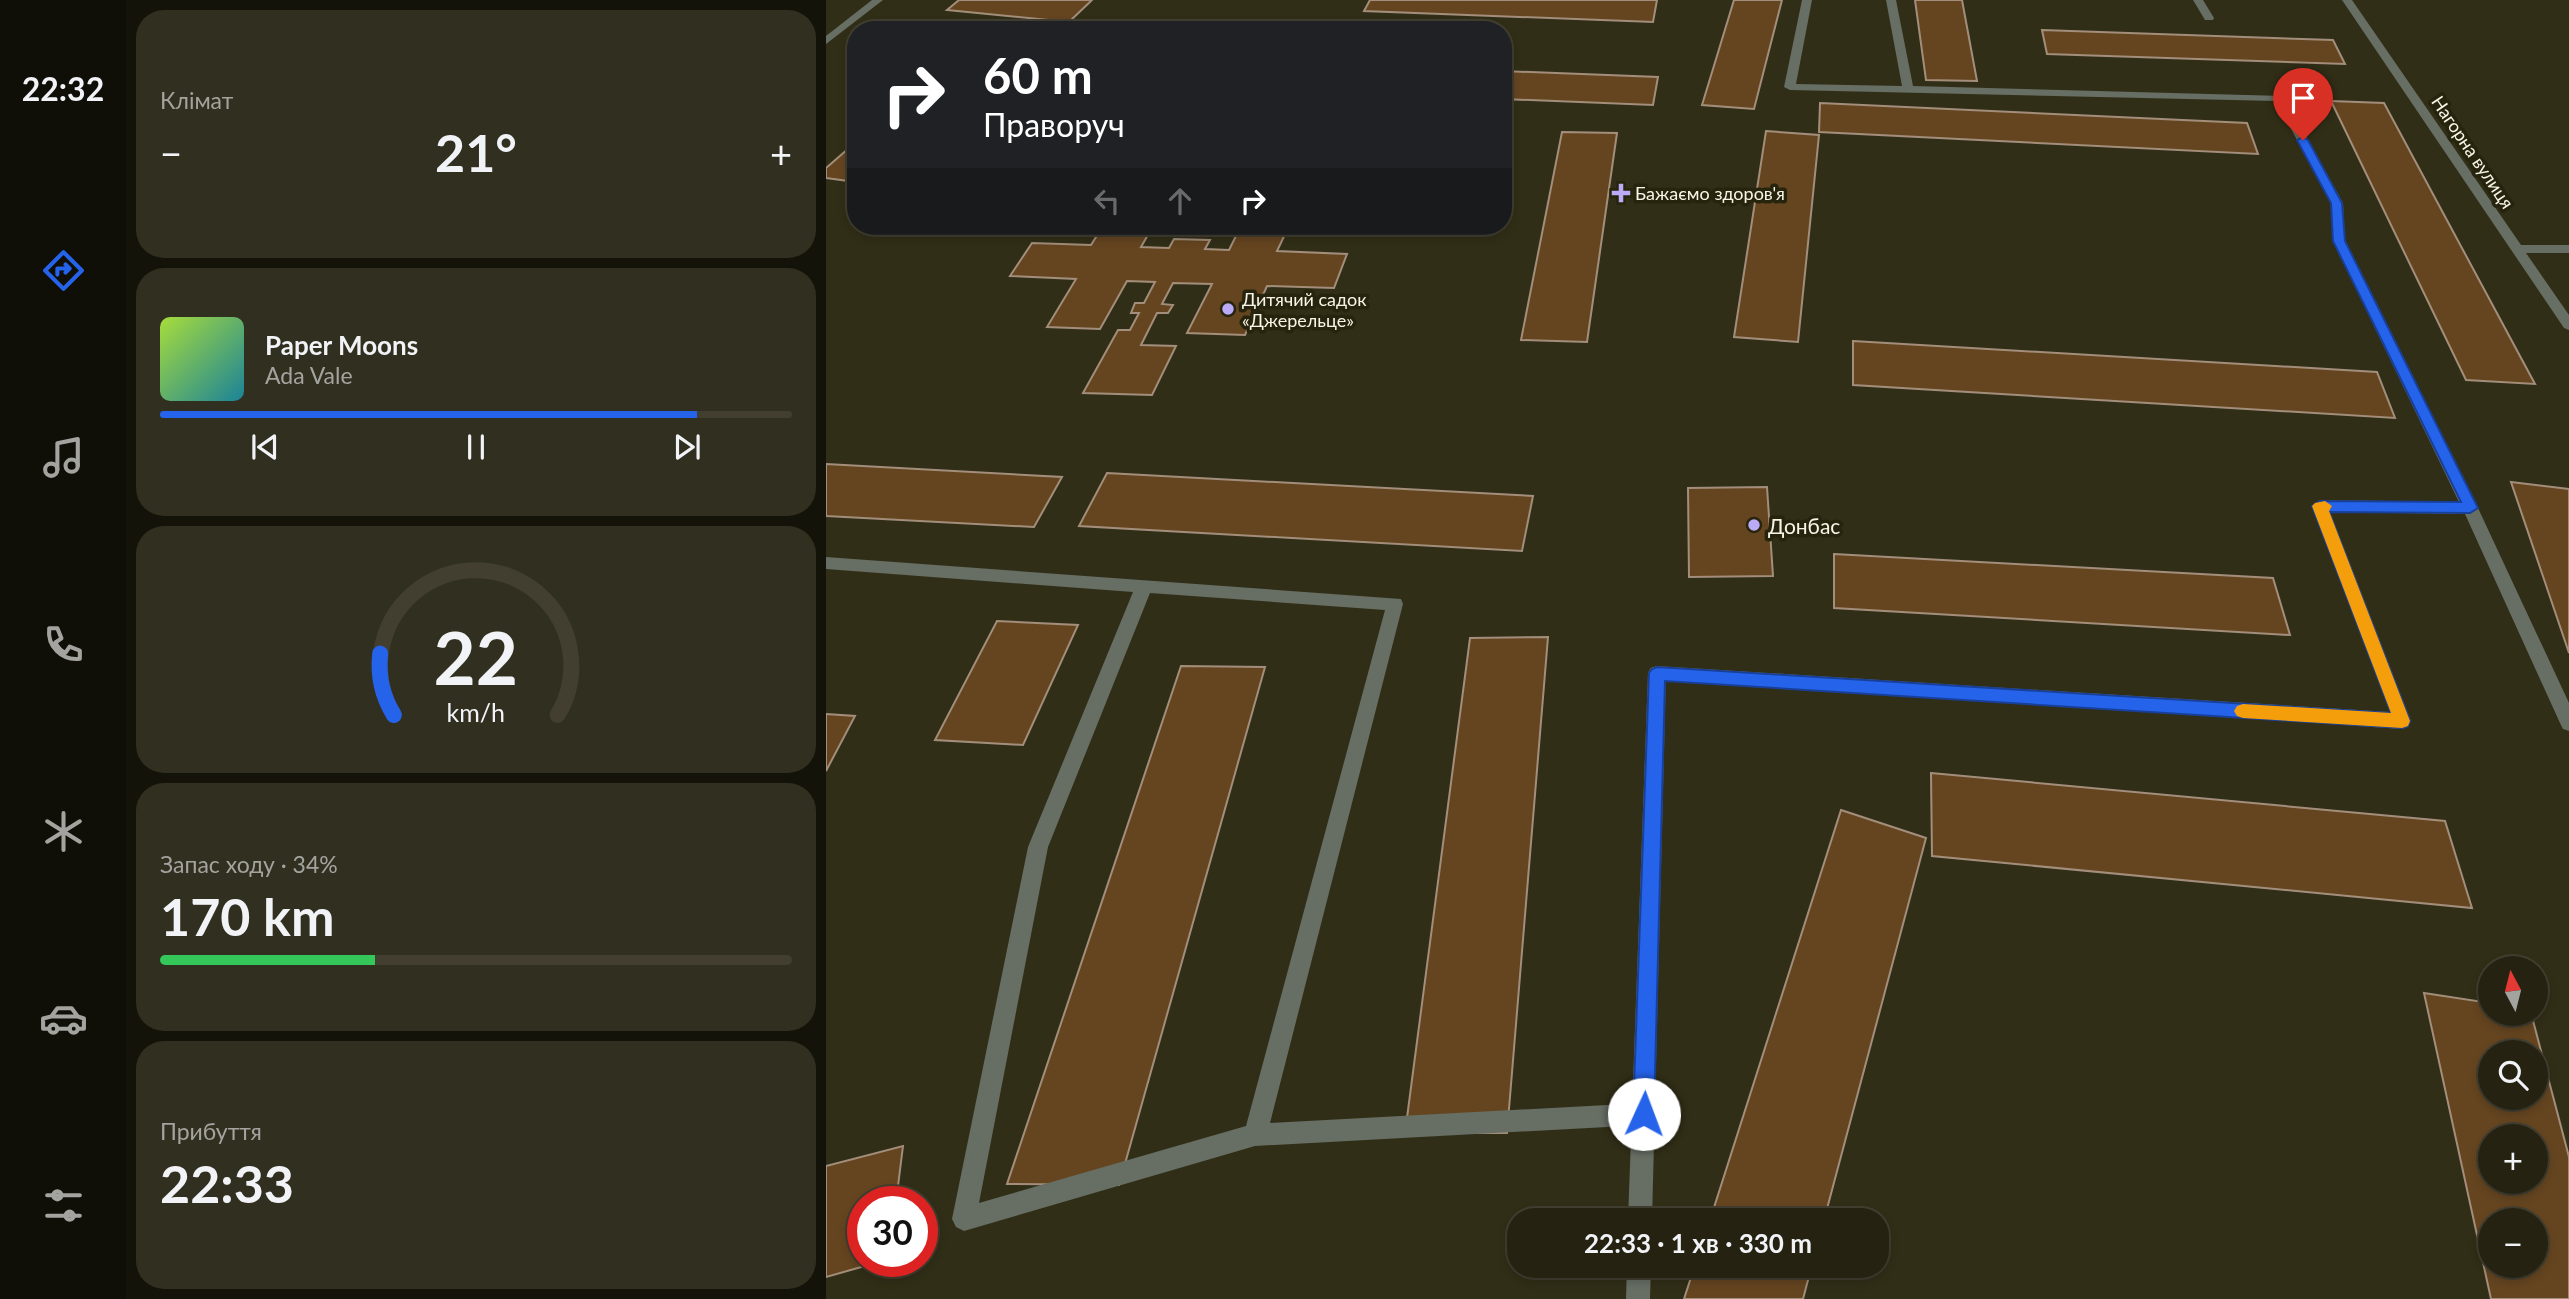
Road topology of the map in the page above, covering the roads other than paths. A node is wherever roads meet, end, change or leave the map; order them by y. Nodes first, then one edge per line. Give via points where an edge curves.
1 (878, 0) edge
2 (1807, 0) edge
3 (1891, 0) edge
4 (2198, 0) edge
5 (2347, 0) edge
6 (2209, 18) dead end
7 (851, 21) edge
8 (847, 24) edge
9 (826, 41) edge
10 (1908, 89) junction
11 (2569, 248) edge
12 (2518, 249) junction
13 (2569, 325) edge
14 (2470, 508) junction
15 (826, 564) edge
16 (1143, 586) junction
17 (2569, 723) edge
18 (1644, 1114) junction
19 (1255, 1136) junction
20 (1640, 1208) edge
21 (1639, 1278) edge
22 (1638, 1299) edge

1 - 7 street
2 - 10 street via 1790,87
3 - 10 street
4 - 6 street
5 - 12 street, Нагорна вулиця
8 - 9 street
10 - 14 street via 2280,98 2337,203 2339,241
11 - 12 street
12 - 13 street, Нагорна вулиця
14 - 17 street
14 - 18 street via 2320,506 2402,721 1657,673
15 - 16 street
16 - 19 street via 1395,604
16 - 19 street via 1038,848 964,1219
18 - 19 street
18 - 20 street
21 - 22 street

